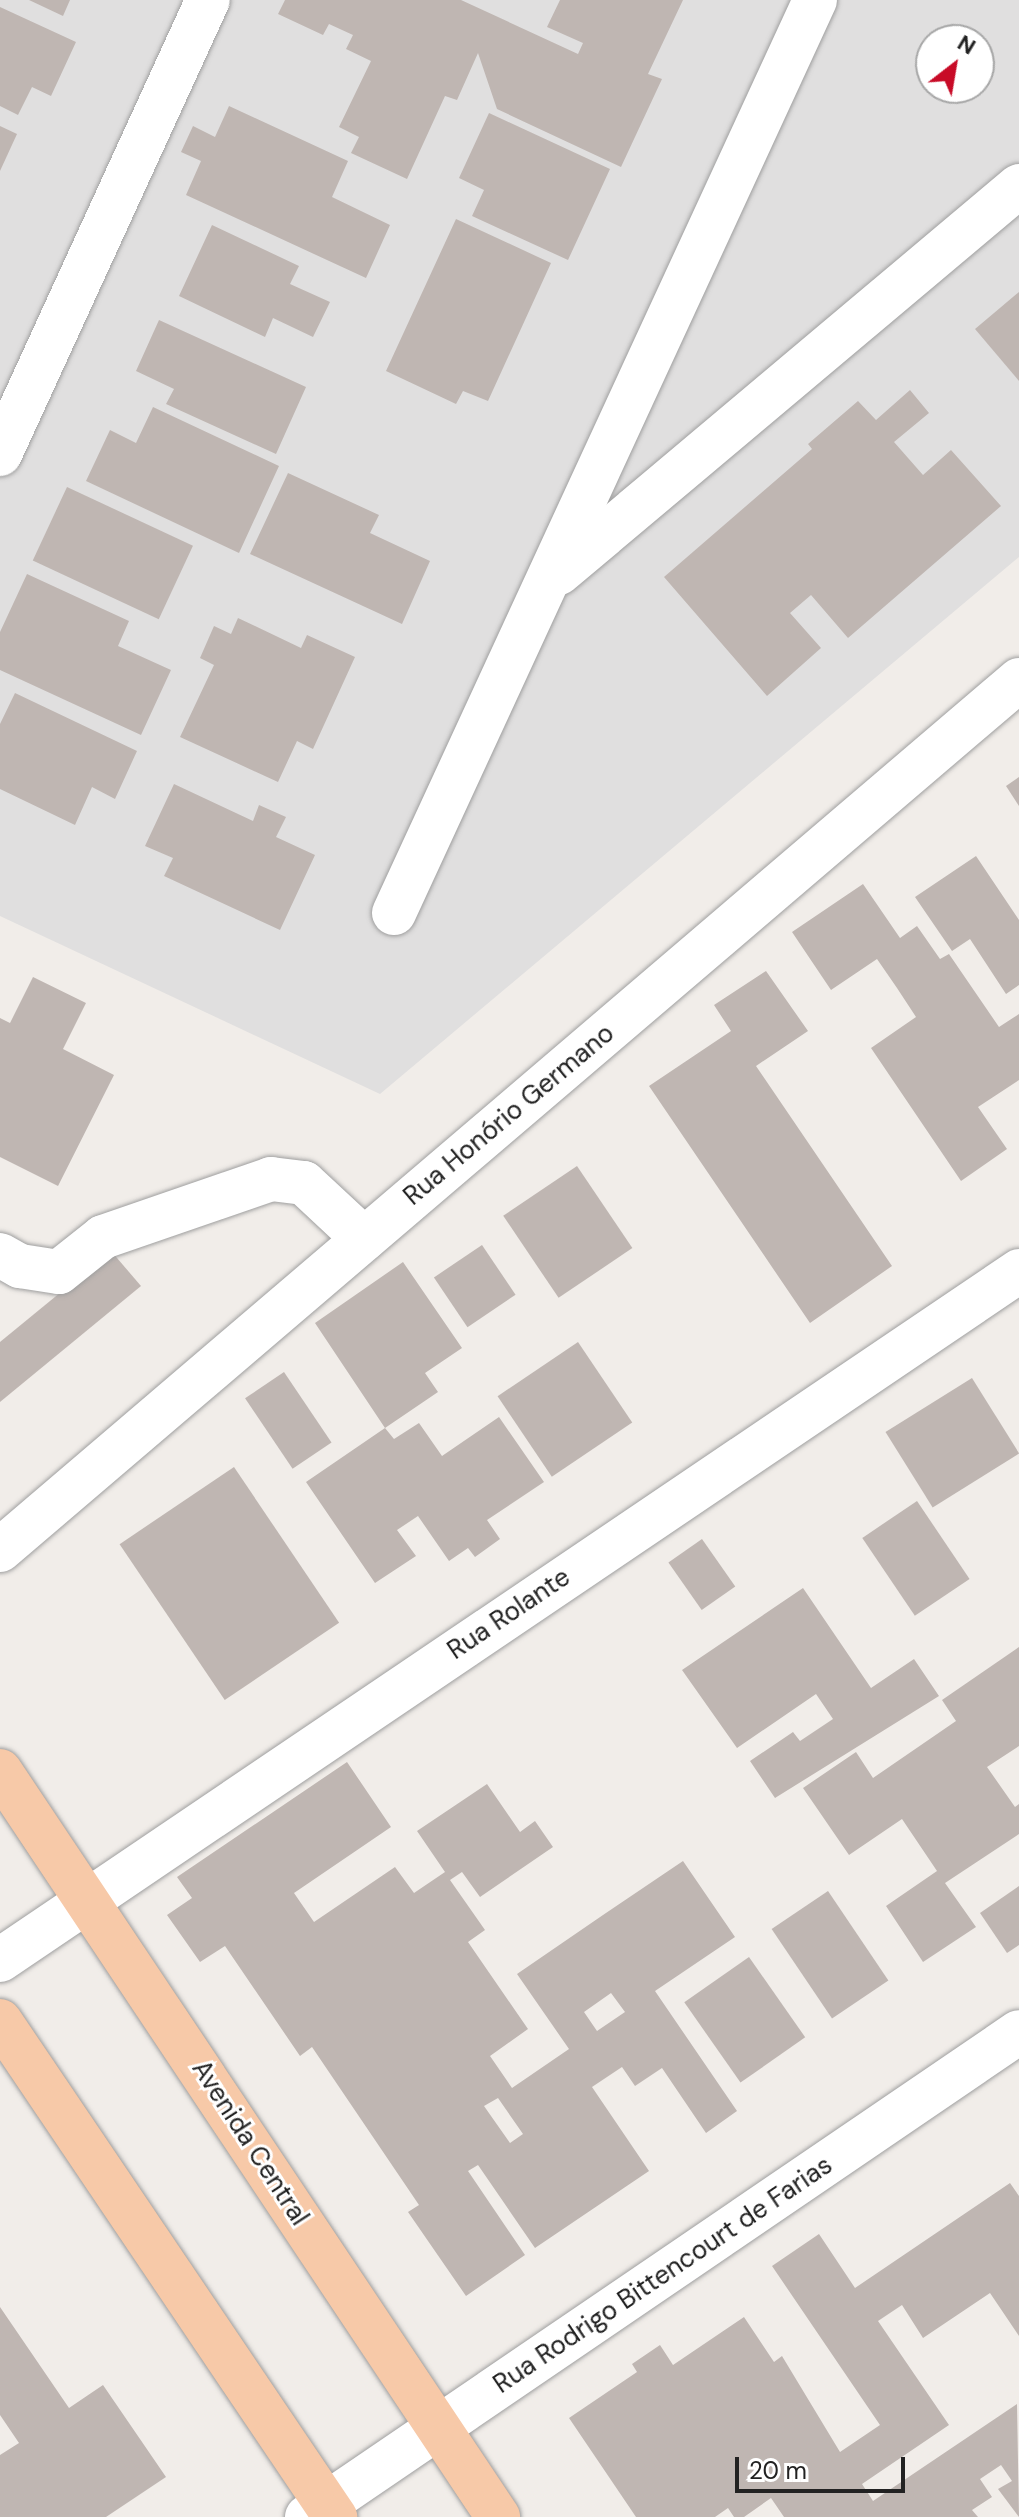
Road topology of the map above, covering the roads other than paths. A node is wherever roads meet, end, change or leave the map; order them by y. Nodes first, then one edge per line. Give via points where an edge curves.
1 (208, 0) edge
2 (815, 0) edge
3 (1019, 186) edge
4 (0, 454) edge
5 (549, 581) junction
6 (1019, 680) edge
7 (394, 913) dead end
8 (364, 1239) junction
9 (7, 1268) edge
10 (1019, 1271) edge
11 (0, 1550) edge
12 (0, 1771) edge
13 (88, 1897) junction
14 (0, 1960) edge
15 (0, 2021) edge
16 (1019, 2032) edge
17 (437, 2429) junction
18 (323, 2513) edge
19 (498, 2517) edge

1 - 4 street
2 - 5 street
3 - 5 street
5 - 7 street
6 - 8 street, Rua Honório Germano
8 - 9 street via 304,1183 271,1179 103,1237 59,1272
8 - 11 street, Rua Honório Germano
10 - 13 street, Rua Rolante
12 - 13 main road, Avenida Central
13 - 14 street, Rua Rolante
13 - 17 main road, Avenida Central
15 - 18 main road
16 - 17 street, Rua Rodrigo Bittencourt de Farias
17 - 18 street, Rua Rodrigo Bittencourt de Farias
17 - 19 main road, Avenida Central

